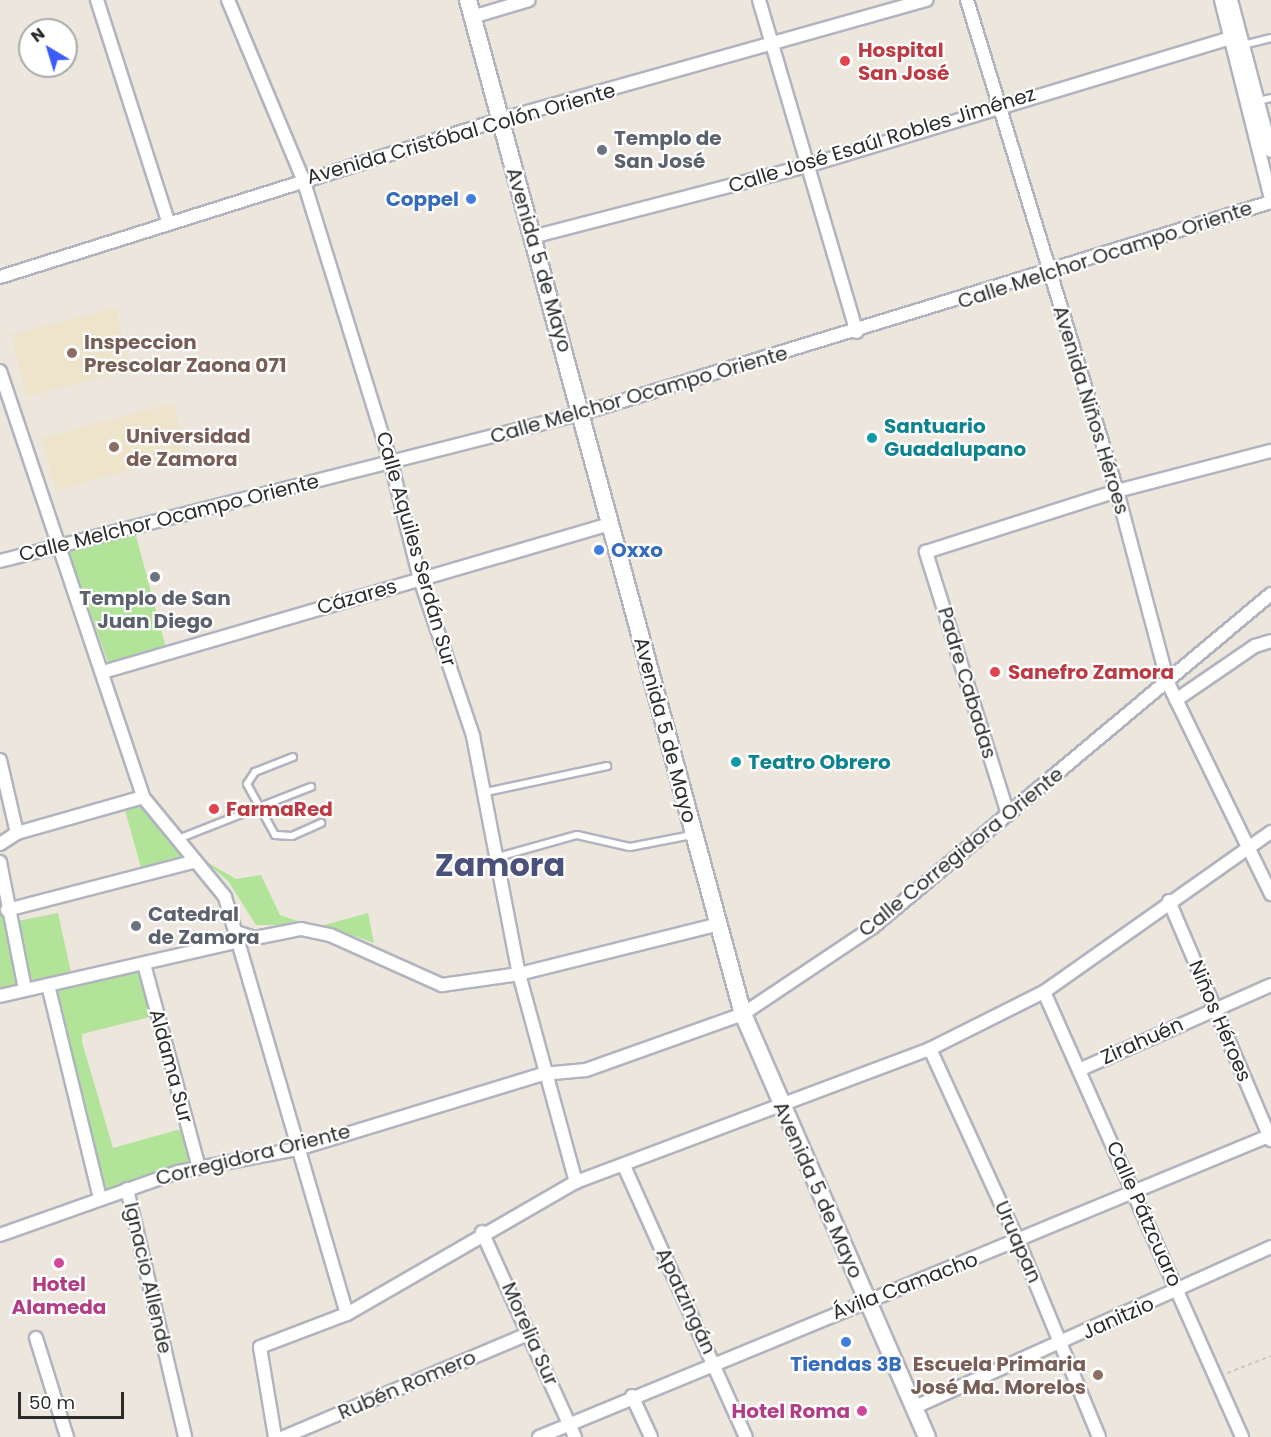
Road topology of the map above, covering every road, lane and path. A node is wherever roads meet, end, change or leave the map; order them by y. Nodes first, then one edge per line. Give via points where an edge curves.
1 (97, 0) edge
2 (228, 0) edge
3 (468, 0) edge
4 (529, 0) edge
5 (759, 0) edge
6 (926, 0) edge
7 (967, 0) edge
8 (1221, 0) edge
9 (1231, 0) edge
10 (472, 17) junction
11 (1271, 38) edge
12 (1238, 39) junction
13 (773, 45) junction
14 (1271, 98) edge
15 (1258, 101) junction
16 (998, 105) junction
17 (499, 120) junction
18 (1271, 151) edge
19 (810, 165) junction
20 (303, 179) junction
21 (1271, 200) edge
22 (169, 224) junction
23 (532, 237) junction
24 (1050, 274) junction
25 (0, 278) edge
26 (857, 332) junction
27 (0, 371) edge
28 (584, 413) junction
29 (1271, 451) edge
30 (391, 463) junction
31 (1117, 490) junction
32 (610, 524) junction
33 (56, 546) junction
34 (0, 561) edge
35 (420, 579) junction
36 (1271, 594) edge
37 (1271, 641) edge
38 (103, 672) junction
39 (1168, 683) junction
40 (1176, 700) junction
41 (293, 757) dead end
42 (0, 760) edge
43 (607, 766) dead end
44 (311, 787) dead end
45 (486, 792) junction
46 (143, 797) junction
47 (258, 808) junction
48 (1008, 814) junction
49 (321, 823) dead end
50 (1271, 832) edge
51 (17, 833) junction
52 (693, 834) junction
53 (175, 841) junction
54 (0, 844) edge
55 (1250, 847) junction
56 (498, 857) junction
57 (0, 861) edge
58 (193, 862) junction
59 (1271, 894) edge
60 (1169, 901) junction
61 (7, 910) junction
62 (716, 925) junction
63 (238, 936) junction
64 (144, 964) junction
65 (519, 974) junction
66 (48, 985) junction
67 (1271, 985) edge
68 (25, 990) junction
69 (1044, 992) junction
70 (0, 996) edge
71 (1215, 1009) junction
72 (743, 1014) junction
73 (930, 1049) junction
74 (1079, 1070) junction
75 (543, 1074) junction
76 (779, 1104) junction
77 (1270, 1137) edge
78 (300, 1148) junction
79 (624, 1166) junction
80 (199, 1168) junction
81 (576, 1182) junction
82 (128, 1189) junction
83 (1134, 1194) junction
84 (100, 1198) junction
85 (482, 1232) junction
86 (0, 1234) edge
87 (1019, 1243) junction
88 (1271, 1247) edge
89 (1178, 1291) junction
90 (867, 1299) junction
91 (347, 1314) junction
92 (530, 1333) junction
93 (36, 1338) dead end
94 (1062, 1343) junction
95 (1271, 1356) edge
96 (714, 1362) junction
97 (1216, 1377) junction
98 (632, 1396) junction
99 (915, 1407) junction
100 (570, 1424) junction
101 (67, 1437) edge
102 (185, 1437) edge
103 (275, 1437) edge
104 (284, 1437) edge
105 (539, 1437) edge
106 (575, 1437) edge
107 (651, 1437) edge
108 (746, 1437) edge
109 (927, 1437) edge
110 (1099, 1437) edge
111 (1242, 1437) edge

1 - 22 street
2 - 20 street, Calle Aquiles Serdán Sur
3 - 10 street, Avenida 5 de Mayo
4 - 10 street
5 - 13 street
6 - 13 street, Avenida Cristóbal Colón Oriente
7 - 16 street, Avenida Niños Héroes
8 - 12 street
9 - 12 street
10 - 17 street, Avenida 5 de Mayo
11 - 12 lane
12 - 15 street
12 - 16 street, Calle José Esaúl Robles Jiménez
12 - 21 street
13 - 17 street, Avenida Cristóbal Colón Oriente
13 - 19 street
14 - 15 lane
15 - 18 street
16 - 19 street, Calle José Esaúl Robles Jiménez
16 - 24 street, Avenida Niños Héroes
17 - 20 street, Avenida Cristóbal Colón Oriente
17 - 23 street, Avenida 5 de Mayo
19 - 23 street, Calle José Esaúl Robles Jiménez
19 - 26 street
20 - 22 street, Avenida Cristóbal Colón Oriente
20 - 30 street, Calle Aquiles Serdán Sur
21 - 24 street, Calle Melchor Ocampo Oriente
22 - 25 street, Avenida Cristóbal Colón Oriente
23 - 28 street, Avenida 5 de Mayo
24 - 26 street, Calle Melchor Ocampo Oriente
24 - 31 street, Avenida Niños Héroes
26 - 28 street, Calle Melchor Ocampo Oriente
27 - 33 street
28 - 30 street, Calle Melchor Ocampo Oriente
28 - 32 street, Avenida 5 de Mayo
29 - 31 street
30 - 33 street, Calle Melchor Ocampo Oriente
30 - 35 street, Calle Aquiles Serdán Sur
31 - 39 street, Avenida Niños Héroes
31 - 48 street, Padre Cabadas via 926,552
32 - 35 street, Cázares
32 - 52 street, Avenida 5 de Mayo
33 - 34 street, Calle Melchor Ocampo Oriente
33 - 38 street
35 - 38 street, Cázares
35 - 45 street, Calle Aquiles Serdán Sur via 474,736
36 - 39 street, Calle Corregidora Oriente
37 - 40 street via 1255,645
38 - 46 street
39 - 40 street
39 - 48 street, Calle Corregidora Oriente
40 - 55 street
41 - 47 lane via 248,777
42 - 51 street
43 - 45 lane
44 - 47 lane
45 - 56 street, Calle Aquiles Serdán Sur
46 - 51 street
46 - 53 street
47 - 49 lane via 282,837
47 - 53 lane
48 - 72 street, Calle Corregidora Oriente via 873,927
50 - 55 street
51 - 54 street
52 - 56 lane via 630,847 577,835
52 - 62 street, Avenida 5 de Mayo
53 - 58 street
55 - 59 street
55 - 60 street
56 - 65 street, Calle Aquiles Serdán Sur
57 - 61 street
58 - 61 street
58 - 63 street via 218,884
60 - 69 street
60 - 71 street, Niños Héroes
61 - 68 street
62 - 65 street
62 - 72 street, Avenida 5 de Mayo
63 - 64 street
63 - 65 street via 255,938 301,929 330,935 442,985
63 - 78 street
64 - 66 street
64 - 80 street, Aldama Sur
65 - 75 street, Calle Aquiles Serdán Sur
66 - 68 street
66 - 84 street, Ignacio Allende
67 - 71 street, Zirahuén
68 - 70 street
69 - 73 street
69 - 74 street, Calle Pátzcuaro
71 - 74 street, Zirahuén
71 - 77 street, Niños Héroes
72 - 75 street, Calle Corregidora Oriente via 586,1070
72 - 76 street, Avenida 5 de Mayo
73 - 76 street
73 - 87 street, Uruapan
74 - 83 street, Calle Pátzcuaro
75 - 78 street, Corregidora Oriente
75 - 81 street, Calle Aquiles Serdán Sur
76 - 79 street
76 - 90 street, Avenida 5 de Mayo
77 - 83 street, Ávila Camacho
78 - 80 street, Corregidora Oriente
78 - 91 street
79 - 81 street
79 - 96 street, Apatzingán
80 - 82 street, Corregidora Oriente
81 - 85 street
82 - 84 street, Corregidora Oriente
82 - 102 street, Ignacio Allende
83 - 87 street, Ávila Camacho
83 - 89 street, Calle Pátzcuaro
84 - 86 street, Corregidora Oriente
85 - 91 street
85 - 92 street, Morelia Sur
87 - 90 street, Ávila Camacho
87 - 94 street, Uruapan
88 - 89 street, Janitzio
89 - 94 street, Janitzio
89 - 97 street, Calle Pátzcuaro
90 - 96 street, Ávila Camacho
90 - 99 street, Avenida 5 de Mayo
91 - 103 street via 260,1347
92 - 100 street, Morelia Sur
92 - 104 street, Rubén Romero
93 - 101 street
94 - 99 street, Janitzio
94 - 110 street, Uruapan
95 - 97 path
96 - 98 street, Ávila Camacho
96 - 108 street, Apatzingán
97 - 111 street, Calle Pátzcuaro
98 - 100 street, Ávila Camacho
98 - 107 street
99 - 109 street, Avenida 5 de Mayo
100 - 105 street, Ávila Camacho
100 - 106 street, Morelia Sur

